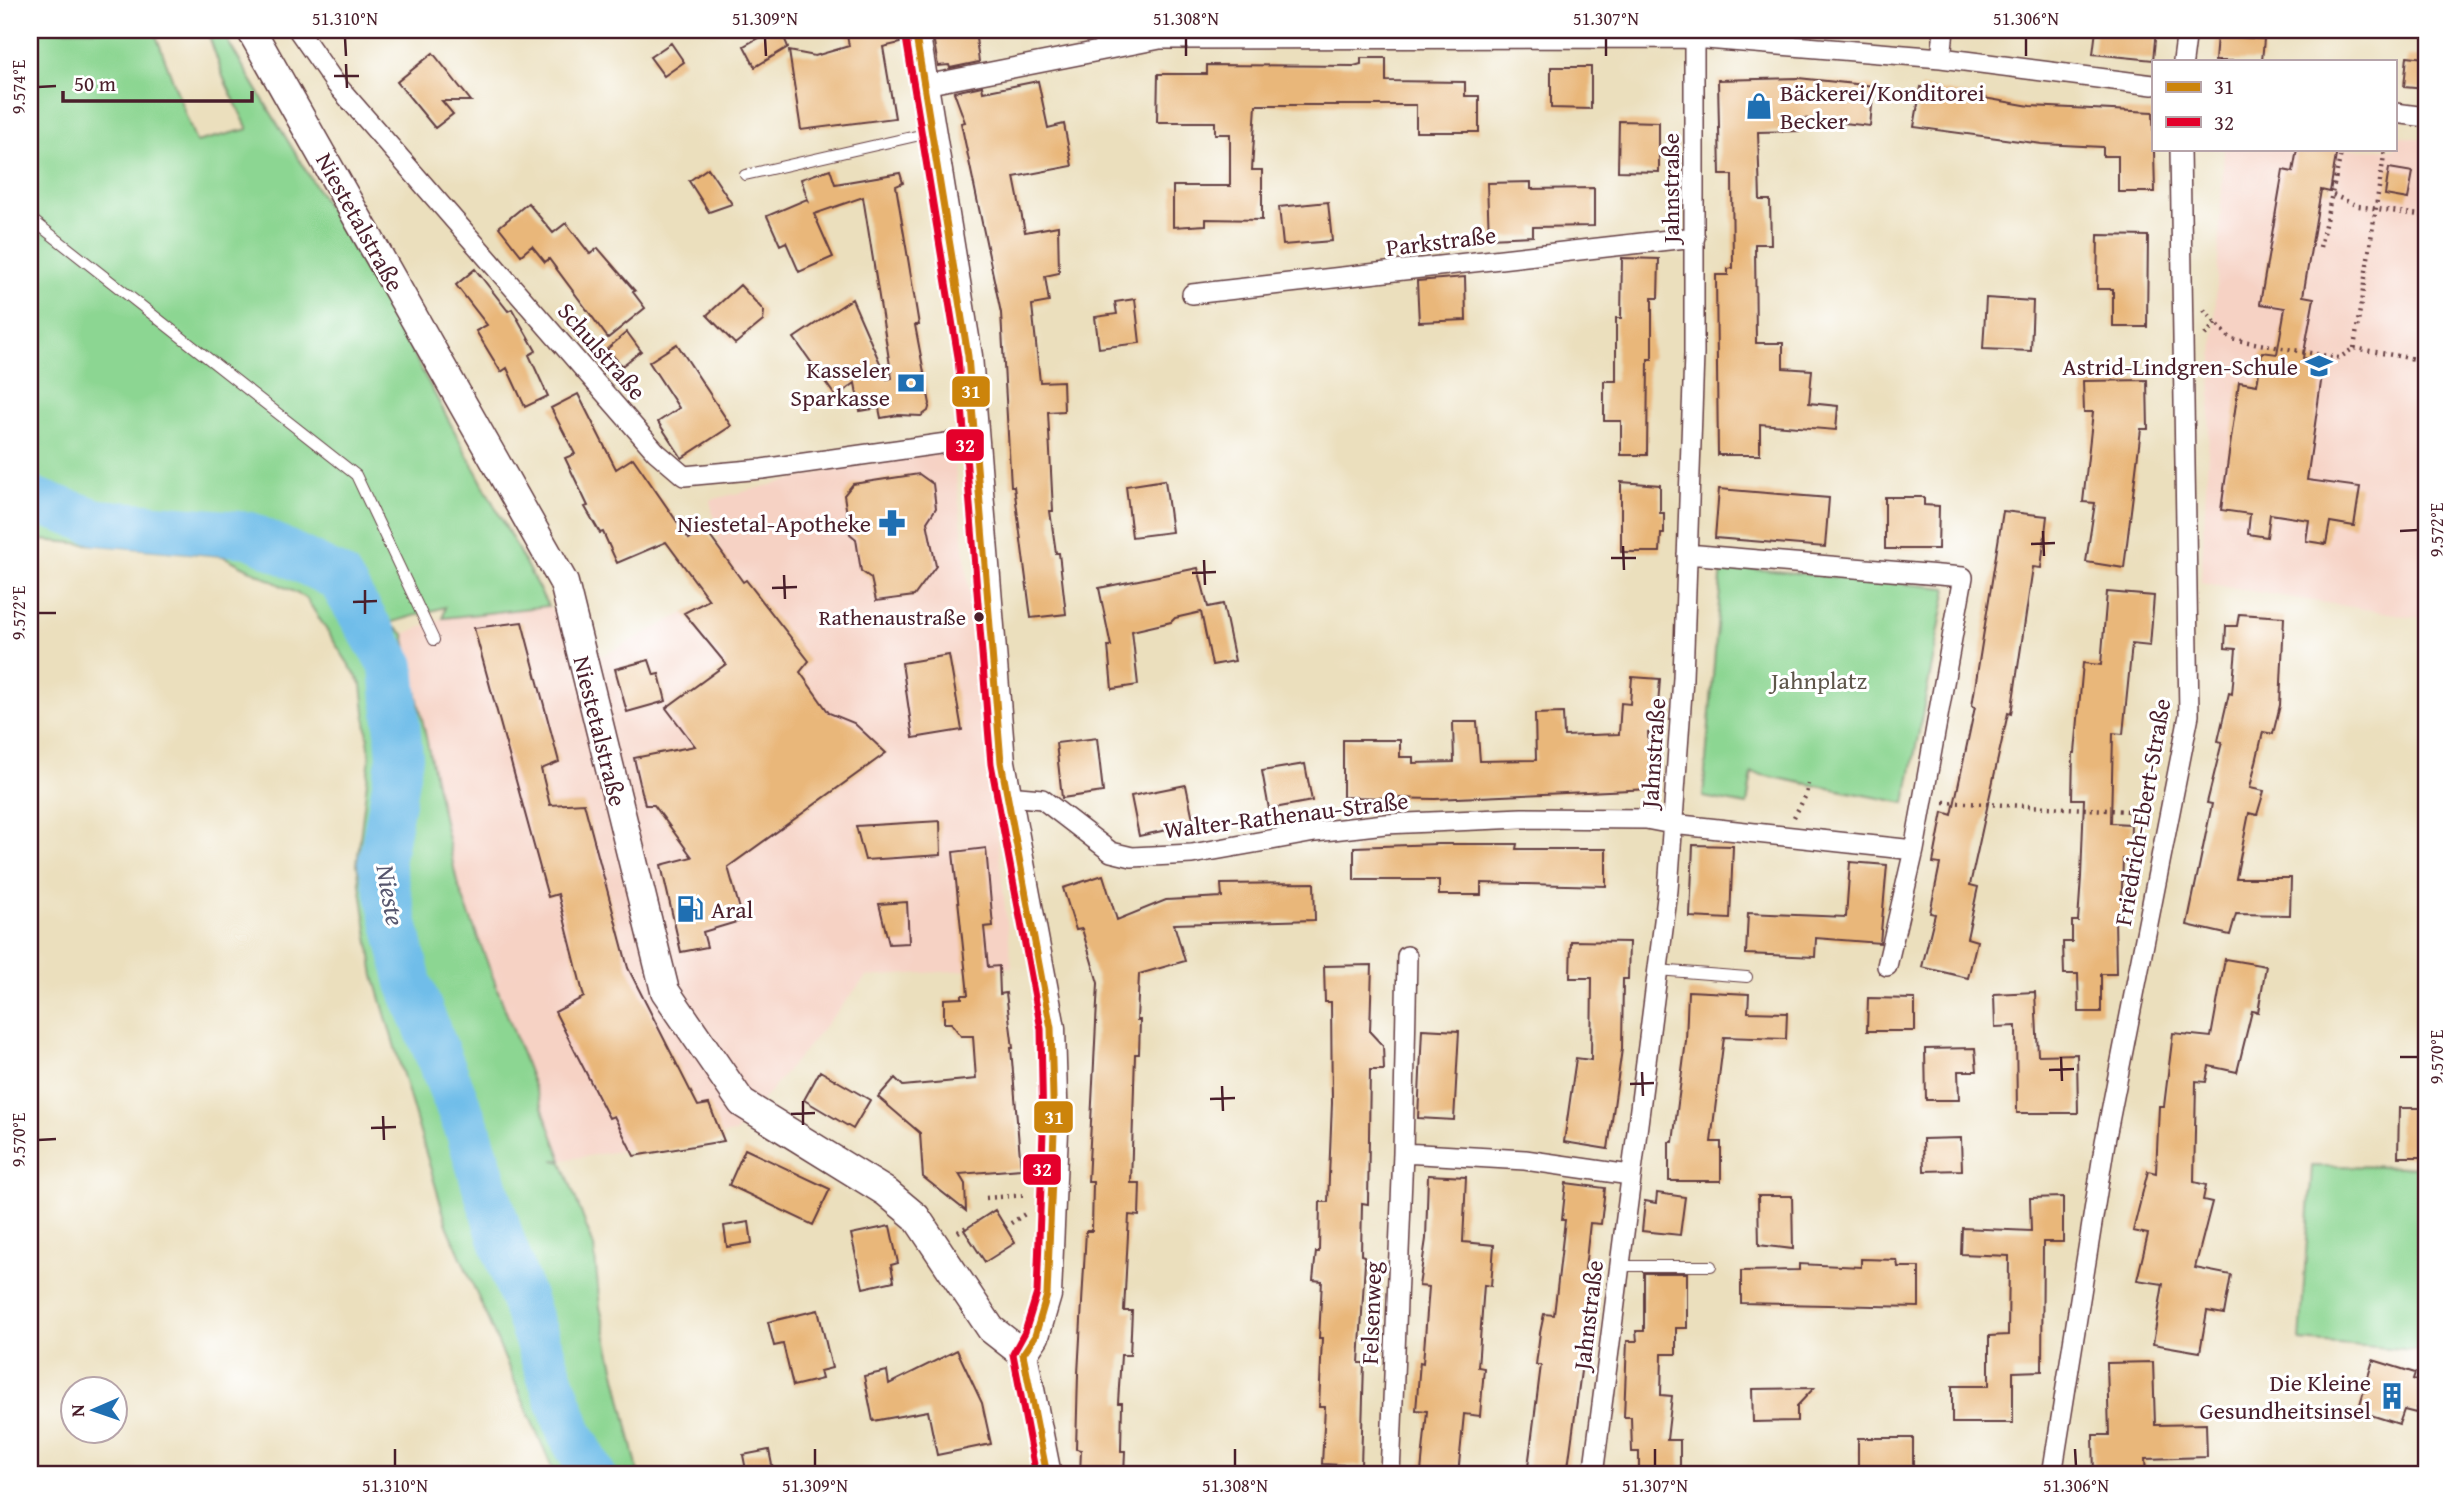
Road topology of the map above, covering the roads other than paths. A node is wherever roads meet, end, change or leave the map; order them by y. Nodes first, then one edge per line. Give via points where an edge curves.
1 (251, 30) edge
2 (298, 30) edge
3 (915, 30) edge
4 (1944, 30) edge
5 (2187, 30) edge
6 (1694, 34) edge
7 (1941, 58) junction
8 (2183, 60) edge
9 (925, 85) junction
10 (2152, 85) edge
11 (2396, 113) edge
12 (2426, 117) edge
13 (933, 132) junction
14 (2180, 150) edge
15 (746, 175) dead end
16 (30, 218) edge
17 (1695, 237) junction
18 (1192, 294) dead end
19 (975, 439) junction
20 (1687, 554) junction
21 (434, 640) dead end
22 (1007, 796) junction
23 (1672, 824) junction
24 (1914, 850) junction
25 (1407, 956) dead end
26 (1888, 966) dead end
27 (1657, 970) junction
28 (1747, 977) dead end
29 (1403, 1153) junction
30 (1630, 1175) junction
31 (1619, 1266) junction
32 (1711, 1266) dead end
33 (1023, 1354) junction
34 (1047, 1475) edge
35 (1390, 1475) edge
36 (1594, 1475) edge
37 (2052, 1475) edge

1 - 33 main road, Niestetalstraße via 564,583 665,991 742,1103 886,1192 916,1217 991,1329
2 - 19 street, Schulstraße via 335,83 656,452 684,476
3 - 9 main road
4 - 7 street
5 - 8 street
6 - 7 street
6 - 9 street via 1160,39
6 - 17 street, Jahnstraße
7 - 10 street
9 - 13 main road
11 - 12 street
13 - 15 lane
13 - 19 main road via 968,356
14 - 37 street, Friedrich-Ebert-Straße via 2189,715 2105,1142
16 - 21 lane via 356,475
17 - 18 street, Parkstraße
17 - 20 street, Jahnstraße
19 - 22 main road via 986,604
20 - 23 street, Jahnstraße
20 - 24 street via 1962,577
22 - 23 street, Walter-Rathenau-Straße via 1042,799 1111,852 1132,857 1192,854 1385,824 1591,818
22 - 33 main road via 1051,1028 1055,1074 1047,1295 1035,1336
23 - 24 street
23 - 27 street, Jahnstraße
24 - 26 street
25 - 29 street, Felsenweg
27 - 28 lane
27 - 30 street, Jahnstraße
29 - 30 street via 1525,1160
29 - 35 street, Felsenweg
30 - 31 street, Jahnstraße
31 - 32 lane
31 - 36 street, Jahnstraße
33 - 34 main road

